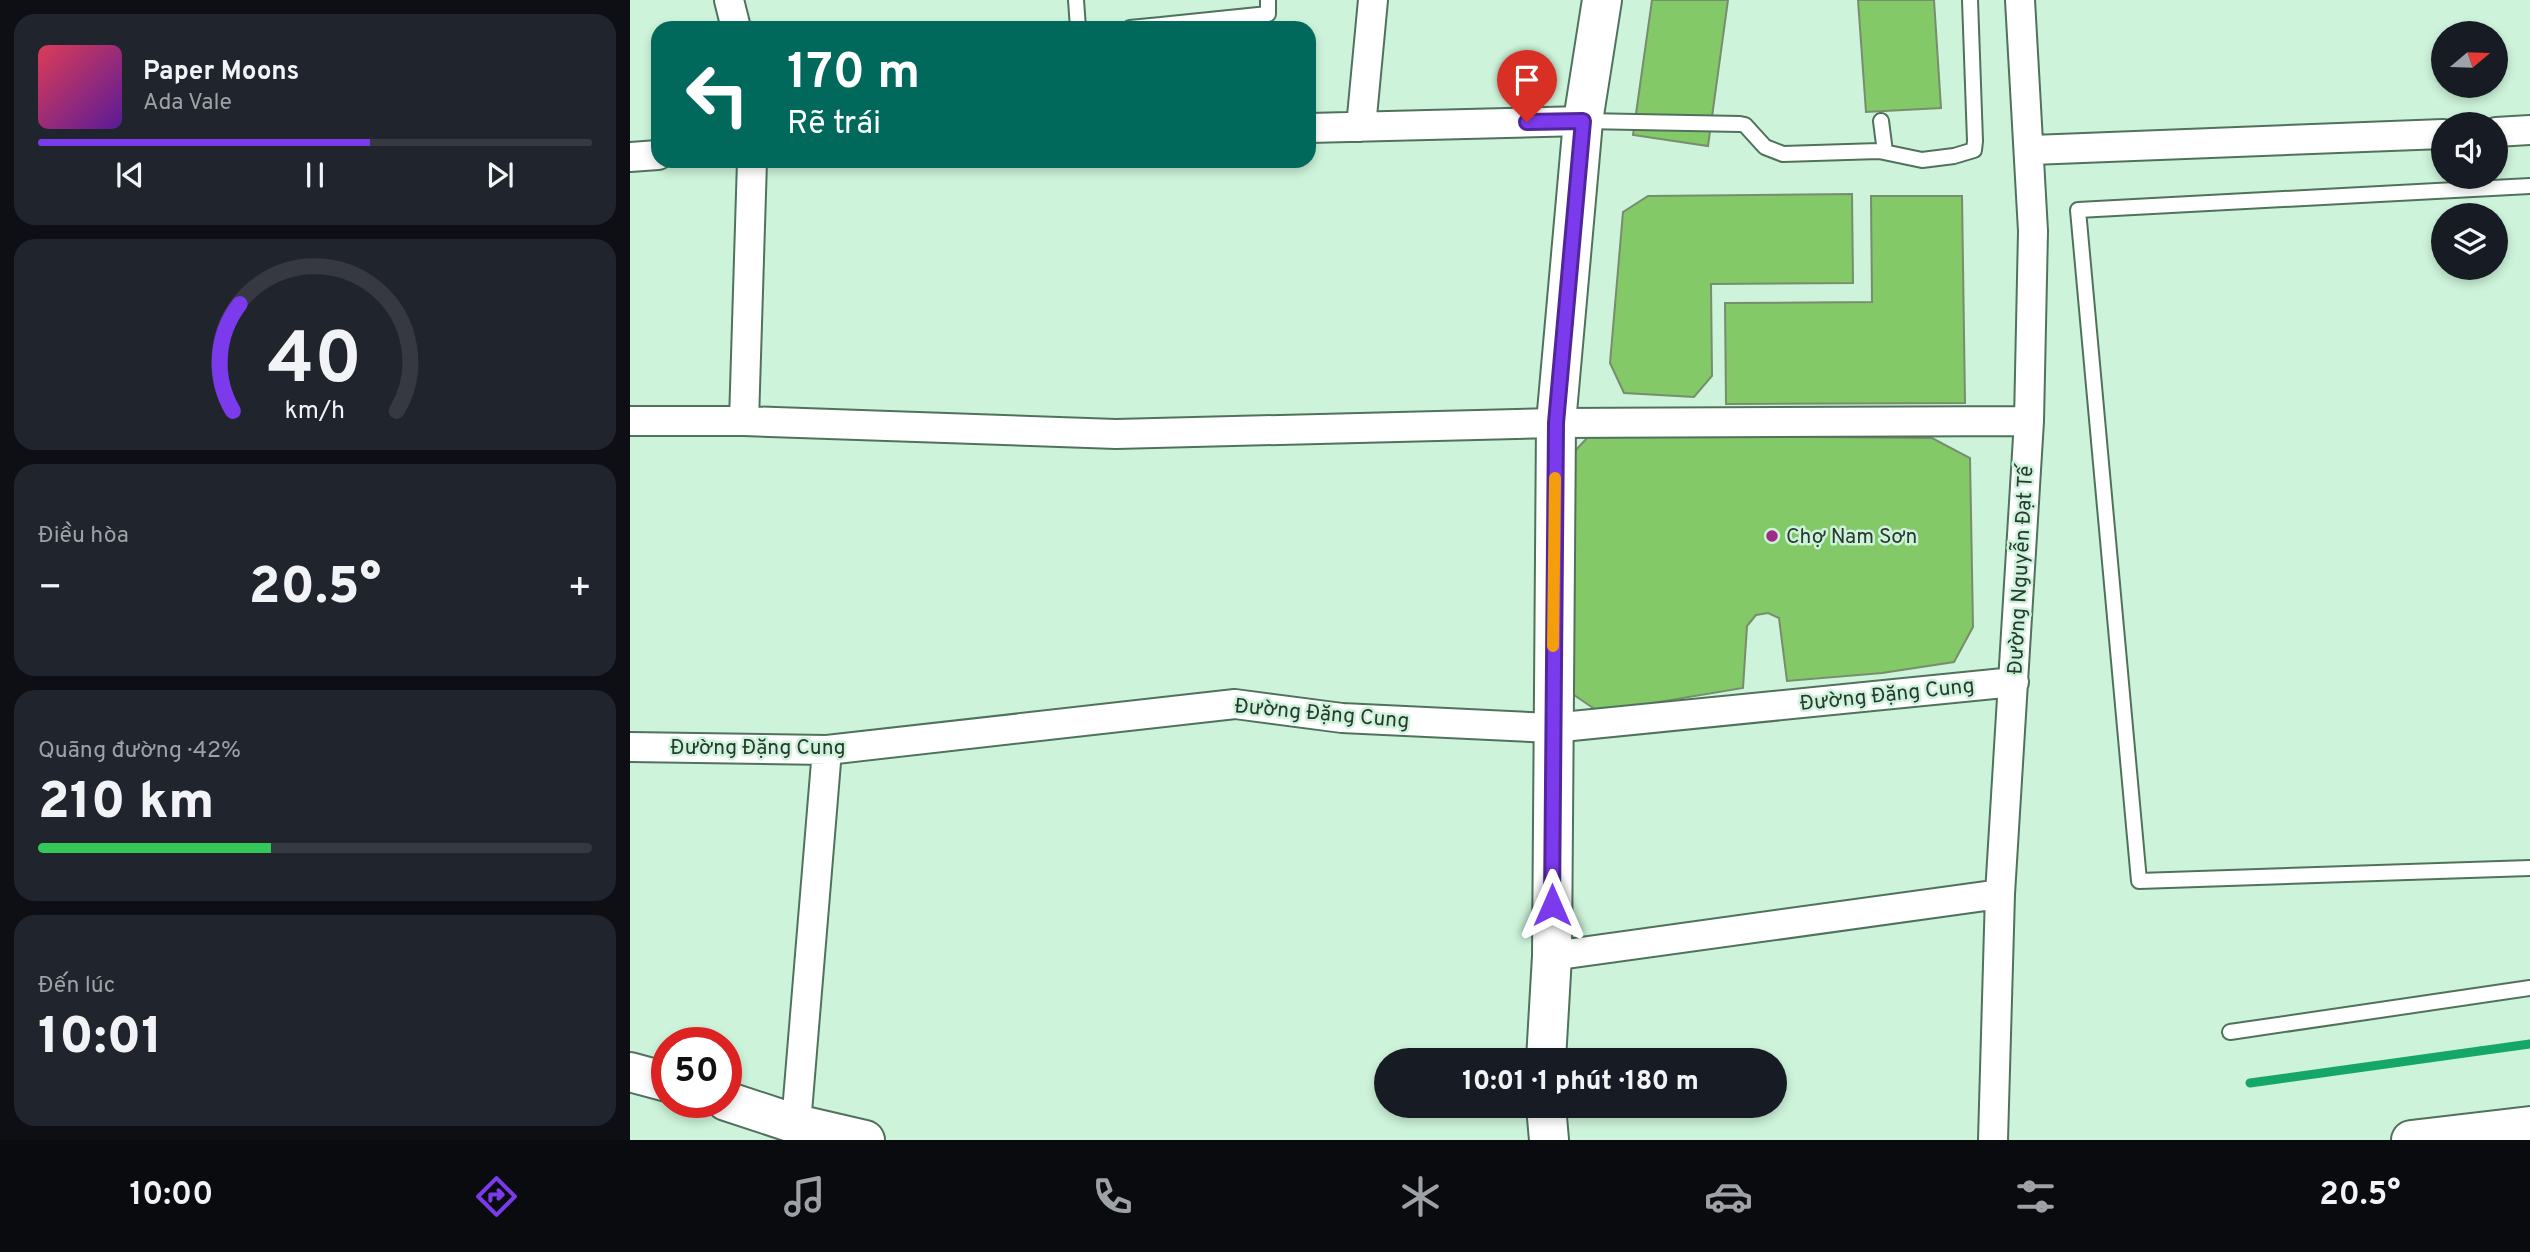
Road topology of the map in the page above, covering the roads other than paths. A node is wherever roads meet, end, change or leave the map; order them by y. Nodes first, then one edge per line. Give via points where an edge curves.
1 (1076, 0) edge
2 (1268, 0) edge
3 (1373, 0) edge
4 (1602, 0) edge
5 (1970, 0) edge
6 (2020, 0) edge
7 (1078, 21) edge
8 (1210, 21) edge
9 (1583, 121) junction
10 (1881, 121) dead end
11 (1361, 127) junction
12 (1316, 128) edge
13 (2530, 130) edge
14 (2508, 131) edge
15 (2431, 134) edge
16 (2029, 150) junction
17 (1885, 152) junction
18 (651, 156) edge
19 (630, 157) edge
20 (752, 168) edge
21 (2530, 186) edge
22 (630, 421) edge
23 (744, 421) junction
24 (2029, 421) junction
25 (1556, 423) junction
26 (2014, 682) junction
27 (1552, 728) junction
28 (630, 747) edge
29 (827, 750) junction
30 (2530, 868) edge
31 (2000, 894) junction
32 (1552, 956) junction
33 (2530, 988) edge
34 (2230, 1032) dead end
35 (1547, 1048) edge
36 (630, 1072) edge
37 (651, 1078) edge
38 (742, 1106) edge
39 (1547, 1118) edge
40 (796, 1124) junction
41 (2530, 1126) edge
42 (865, 1140) edge
43 (1549, 1140) edge
44 (1993, 1140) edge
45 (2412, 1140) edge

1 - 7 lane
2 - 8 lane via 1268,14
3 - 11 street
4 - 9 main road
5 - 17 lane via 1974,150 1922,160
6 - 16 street, Đường Nguyễn Đạt Tế
9 - 11 street
9 - 17 lane via 1740,124 1765,148 1783,154
9 - 25 main road
10 - 17 lane
11 - 12 street
13 - 14 street
15 - 16 street
16 - 24 street, Đường Nguyễn Đạt Tế via 2033,231
18 - 19 street
20 - 23 street
21 - 30 lane via 2078,209 2139,881
22 - 23 street
23 - 25 street via 1116,434
24 - 25 street
24 - 26 street, Đường Nguyễn Đạt Tế
25 - 27 main road
26 - 27 street, Đường Đặng Cung
26 - 31 street, Đường Nguyễn Đạt Tế
27 - 29 street, Đường Đặng Cung via 1342,719 1235,704
27 - 32 main road
28 - 29 street, Đường Đặng Cung
29 - 40 street
31 - 32 street
31 - 44 street, Đường Nguyễn Đạt Tế
32 - 35 main road
33 - 34 lane
36 - 37 main road
38 - 40 main road
39 - 43 main road
40 - 42 main road
41 - 45 main road

